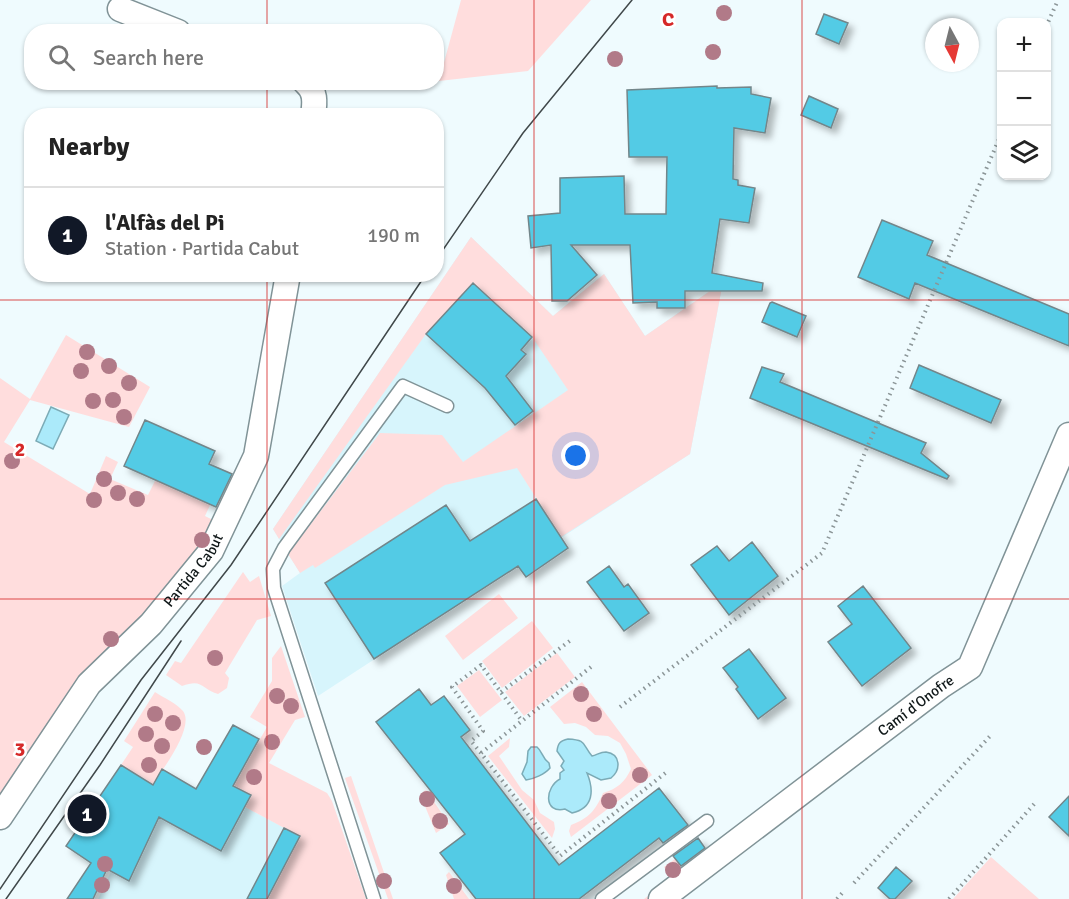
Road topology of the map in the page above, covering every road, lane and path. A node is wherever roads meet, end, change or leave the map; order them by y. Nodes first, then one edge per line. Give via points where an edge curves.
1 (1058, 0) edge
2 (122, 5) edge
3 (1051, 18) edge
4 (161, 24) edge
5 (312, 90) edge
6 (314, 108) edge
7 (997, 144) edge
8 (287, 282) edge
9 (447, 406) dead end
10 (1069, 435) edge
11 (571, 640) dead end
12 (591, 667) dead end
13 (501, 692) junction
14 (620, 707) dead end
15 (522, 721) junction
16 (992, 734) dead end
17 (481, 753) junction
18 (668, 771) dead end
19 (1036, 802) dead end
20 (0, 817) edge
21 (707, 821) dead end
22 (854, 883) dead end
23 (844, 891) dead end
24 (374, 899) edge
25 (602, 899) edge
26 (661, 899) edge
27 (837, 899) edge
28 (949, 899) edge

1 - 3 path
2 - 4 street
5 - 6 street
7 - 14 path via 822,553
8 - 20 street, Partida Cabut via 256,456 211,551 151,624 89,684
9 - 24 lane via 403,386 284,548 273,569 274,588
10 - 26 street, Camí d'Onofre via 970,667
11 - 13 path
12 - 15 path
13 - 15 path
13 - 17 path via 481,665 452,687 483,731 471,741
15 - 17 path
16 - 22 path
17 - 18 path via 560,856
19 - 28 path
21 - 25 lane
23 - 27 path

